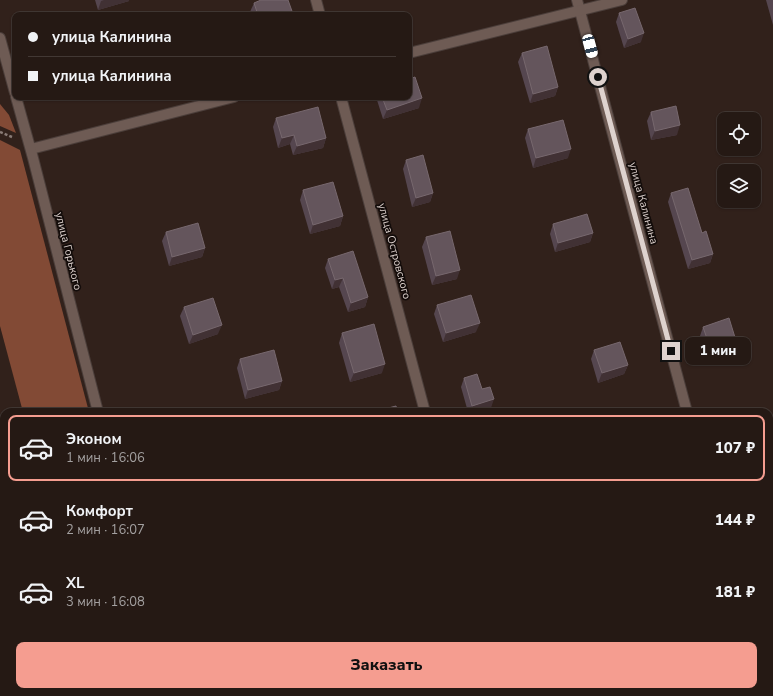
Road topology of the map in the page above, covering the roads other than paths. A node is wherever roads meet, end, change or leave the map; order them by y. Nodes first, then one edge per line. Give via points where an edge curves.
1 (316, 0) edge
2 (577, 0) edge
3 (622, 0) edge
4 (580, 11) junction
5 (319, 12) edge
6 (0, 38) edge
7 (412, 52) edge
8 (12, 81) edge
9 (17, 100) edge
10 (222, 100) edge
11 (343, 100) edge
12 (31, 149) junction
13 (97, 408) edge
14 (424, 408) edge
15 (686, 408) edge

1 - 5 street
2 - 4 street, улица Калинина
3 - 4 street
4 - 7 street
4 - 15 street, улица Калинина
6 - 8 street
9 - 12 street, улица Горького
10 - 12 street
11 - 14 street, улица Островского
12 - 13 street, улица Горького

